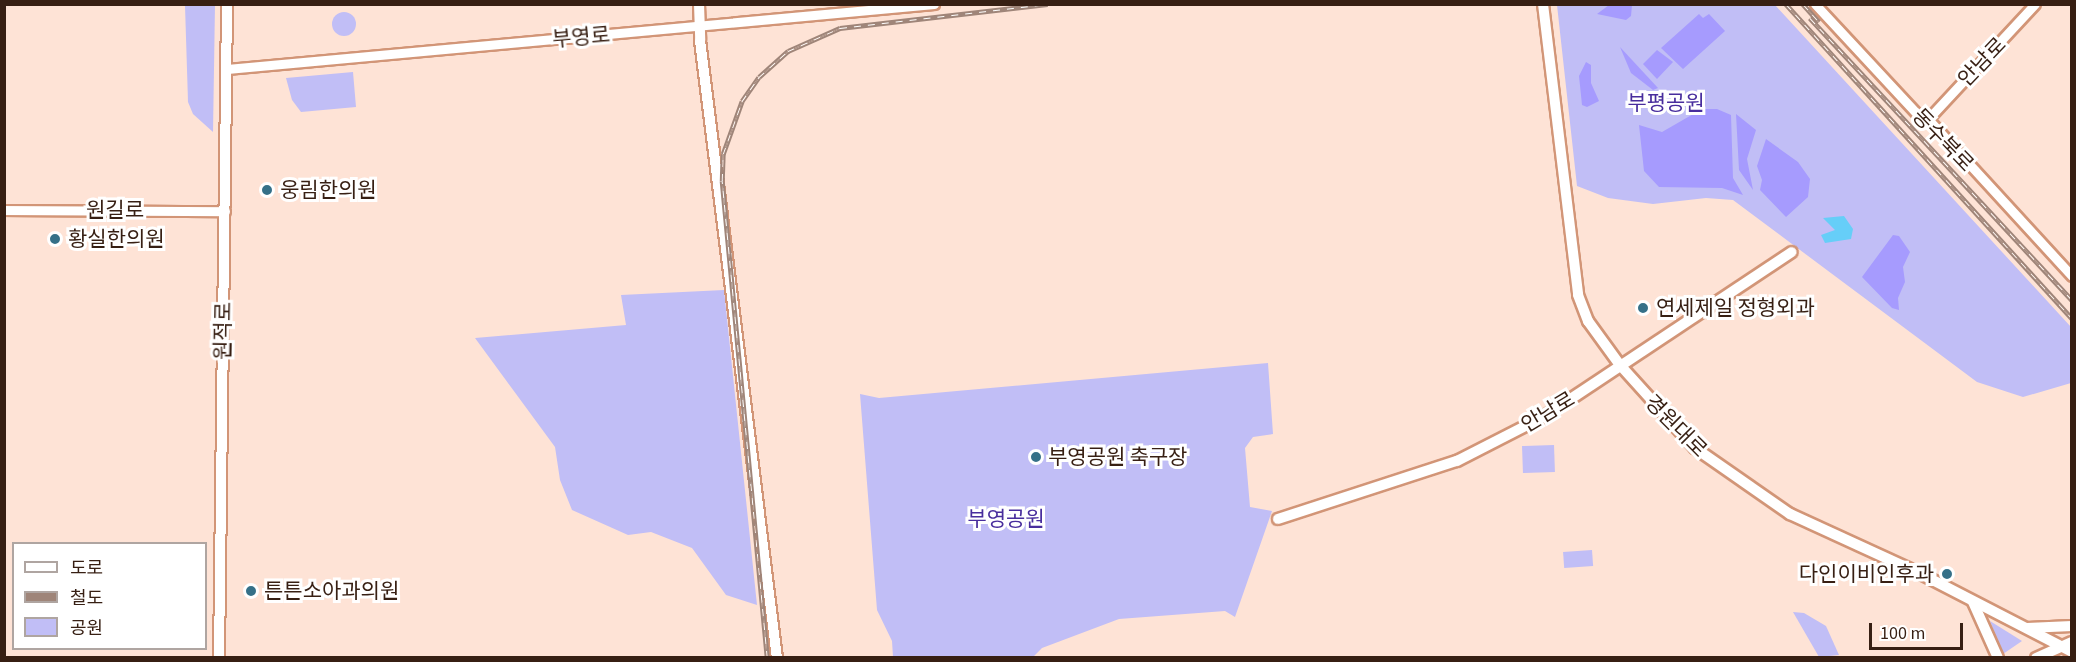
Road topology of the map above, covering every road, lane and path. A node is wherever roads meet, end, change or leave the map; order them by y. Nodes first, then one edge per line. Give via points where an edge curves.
1 (227, 4) edge
2 (699, 4) edge
3 (934, 4) edge
4 (1543, 4) edge
5 (1815, 4) edge
6 (2035, 4) edge
7 (699, 26) junction
8 (227, 69) junction
9 (1928, 119) junction
10 (4, 210) edge
11 (225, 211) junction
12 (1792, 252) dead end
13 (2072, 276) edge
14 (1620, 365) junction
15 (1278, 519) dead end
16 (1973, 602) junction
17 (2072, 626) edge
18 (2023, 628) junction
19 (2072, 642) edge
20 (2059, 647) junction
21 (2072, 652) edge
22 (219, 657) edge
23 (777, 657) edge
24 (1998, 657) edge
25 (2036, 657) edge

1 - 8 main road, 원적로
2 - 7 main road
3 - 7 street, 부영로
4 - 14 main road, 경원대로 via 1578,295 1588,321
5 - 9 street, 동수북로 via 1919,116
6 - 9 street, 안남로
7 - 8 street, 부영로
7 - 23 main road
8 - 11 main road, 원적로
9 - 13 street, 동수북로
10 - 11 street, 원길로
11 - 22 main road, 원적로
12 - 14 main road, 안남로
14 - 15 main road, 안남로 via 1545,416 1457,461
14 - 16 main road, 경원대로 via 1676,430 1721,468 1790,514 1923,574
16 - 18 main road, 경원대로
16 - 24 main road
17 - 18 main road
18 - 20 main road, 경원대로
19 - 20 main road
20 - 21 main road, 경원대로
20 - 25 main road

